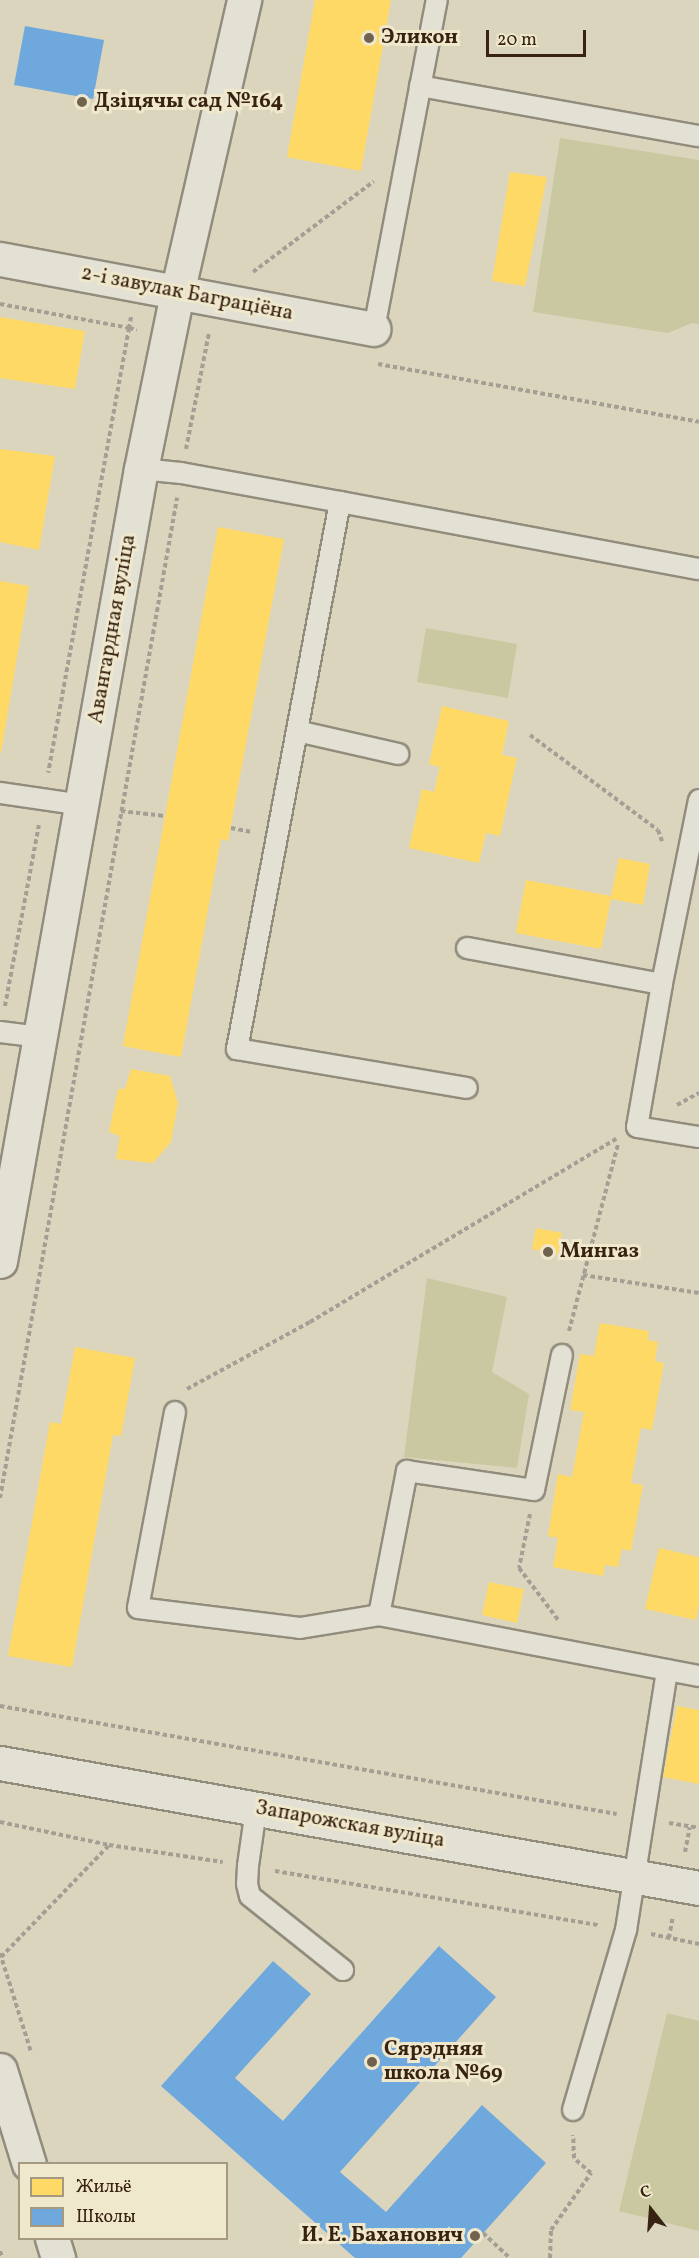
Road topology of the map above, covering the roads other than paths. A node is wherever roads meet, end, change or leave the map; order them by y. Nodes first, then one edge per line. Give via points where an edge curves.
1 (244, 0) edge
2 (437, 0) edge
3 (420, 86) junction
4 (699, 135) edge
5 (0, 259) edge
6 (177, 293) junction
7 (374, 329) joint
8 (141, 470) junction
9 (340, 502) junction
10 (699, 569) edge
11 (297, 731) junction
12 (398, 754) dead end
13 (0, 792) edge
14 (699, 800) edge
15 (82, 805) junction
16 (467, 948) dead end
17 (662, 984) junction
18 (0, 1032) edge
19 (40, 1037) junction
20 (467, 1088) dead end
21 (699, 1137) edge
22 (0, 1261) edge
23 (562, 1355) road end
24 (175, 1412) road end
25 (379, 1615) junction
26 (667, 1670) junction
27 (699, 1676) edge
28 (0, 1763) edge
29 (256, 1809) junction
30 (635, 1875) junction
31 (699, 1888) edge
32 (343, 1970) dead end
33 (0, 2070) edge
34 (573, 2110) road end
35 (7, 2119) edge
36 (28, 2162) edge
37 (53, 2240) edge
38 (58, 2258) edge

1 - 6 street, Авангардная вуліца
2 - 3 lane
3 - 4 lane
3 - 7 lane
5 - 6 street, 2-і завулак Баграціёна
6 - 7 street, 2-і завулак Баграціёна
6 - 8 street, Авангардная вуліца
8 - 9 lane via 181,473
8 - 15 street, Авангардная вуліца
9 - 10 lane
9 - 11 lane
11 - 12 lane
11 - 20 lane via 237,1049
13 - 15 lane
14 - 17 lane
15 - 19 street, Авангардная вуліца
16 - 17 lane
17 - 21 lane via 637,1127
18 - 19 lane
19 - 22 street, Авангардная вуліца
23 - 25 lane via 534,1490 407,1471
24 - 25 lane via 138,1608 300,1628
25 - 26 lane
26 - 27 lane
26 - 30 lane
28 - 29 street, Запарожская вуліца
29 - 30 street, Запарожская вуліца
29 - 32 lane via 248,1866 250,1896
30 - 31 street, Запарожская вуліца
30 - 34 lane via 626,1930
33 - 35 street
35 - 36 street
37 - 38 street

